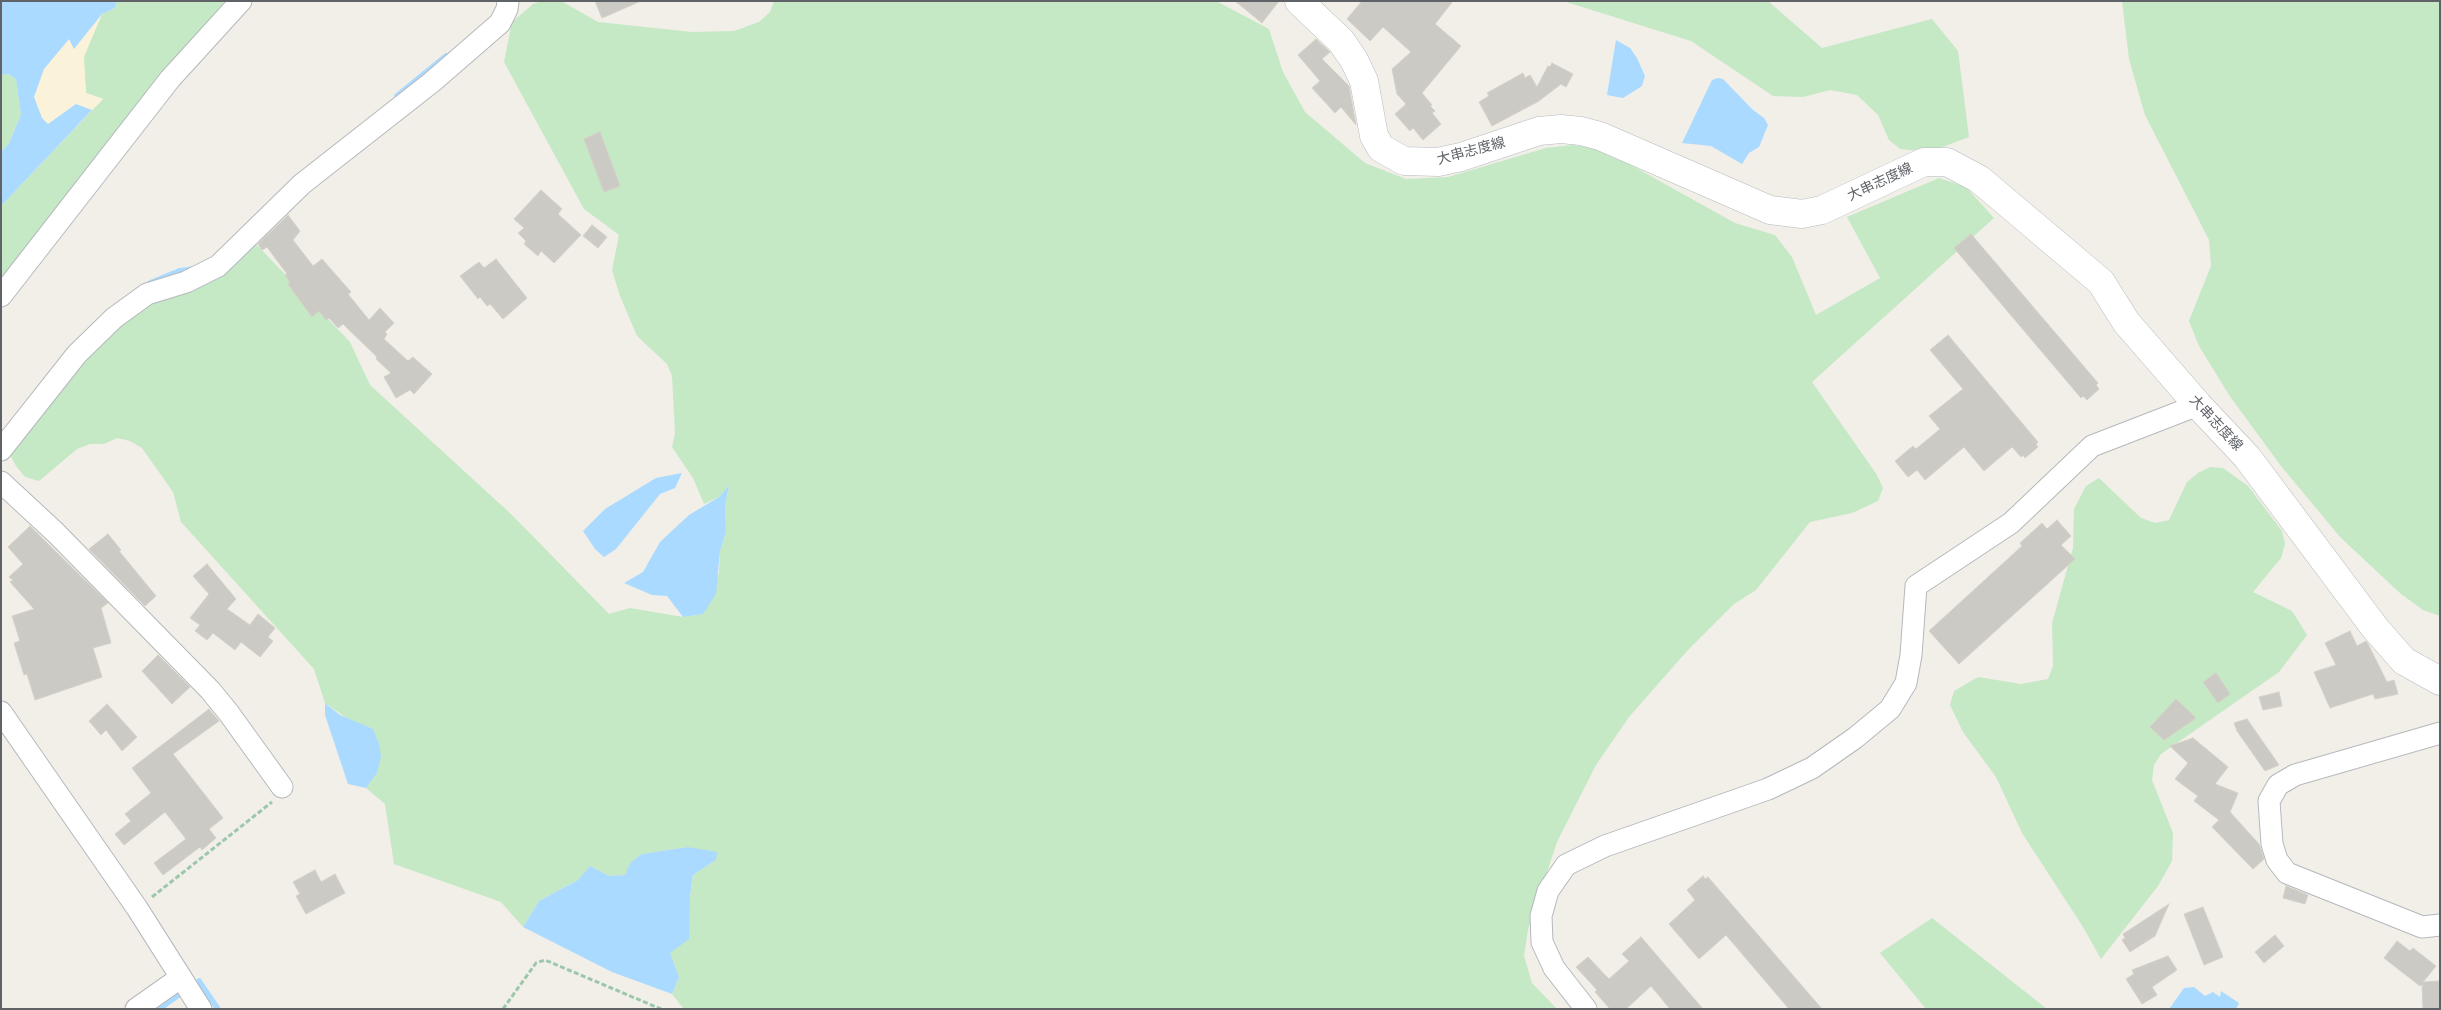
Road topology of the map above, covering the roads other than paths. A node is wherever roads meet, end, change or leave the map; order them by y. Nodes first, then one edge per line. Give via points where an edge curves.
1 (241, 1) edge
2 (508, 1) edge
3 (1302, 2) edge
4 (1, 296) edge
5 (2198, 405) junction
6 (1, 450) edge
7 (1, 482) edge
8 (2440, 681) edge
9 (1, 712) edge
10 (2440, 733) edge
11 (282, 787) road end
12 (2440, 925) edge
13 (180, 978) junction
14 (136, 1009) edge
15 (201, 1009) edge
16 (1586, 1009) edge

1 - 4 street via 170,80
2 - 6 street via 500,23 432,82 302,184 218,266 186,282 147,294 114,318 77,354
3 - 5 main road, 大串志度線 via 1342,41 1364,81 1374,136 1381,148 1404,161 1438,162 1539,132 1581,131 1600,136 1770,210 1802,214 1822,210 1924,162 1947,162 1980,179 2101,282 2126,322
5 - 8 main road, 大串志度線 via 2247,458 2375,628 2404,661
5 - 16 street via 2092,446 2011,523 1916,586 1906,682 1890,709 1855,738 1812,768 1768,789 1605,846 1566,865 1548,891 1541,916 1542,942 1554,968
7 - 11 street via 56,533 210,690
9 - 13 street via 137,908
10 - 12 street via 2295,775 2278,785 2270,801 2272,844 2277,860 2287,873 2422,927
13 - 14 street
13 - 15 street

